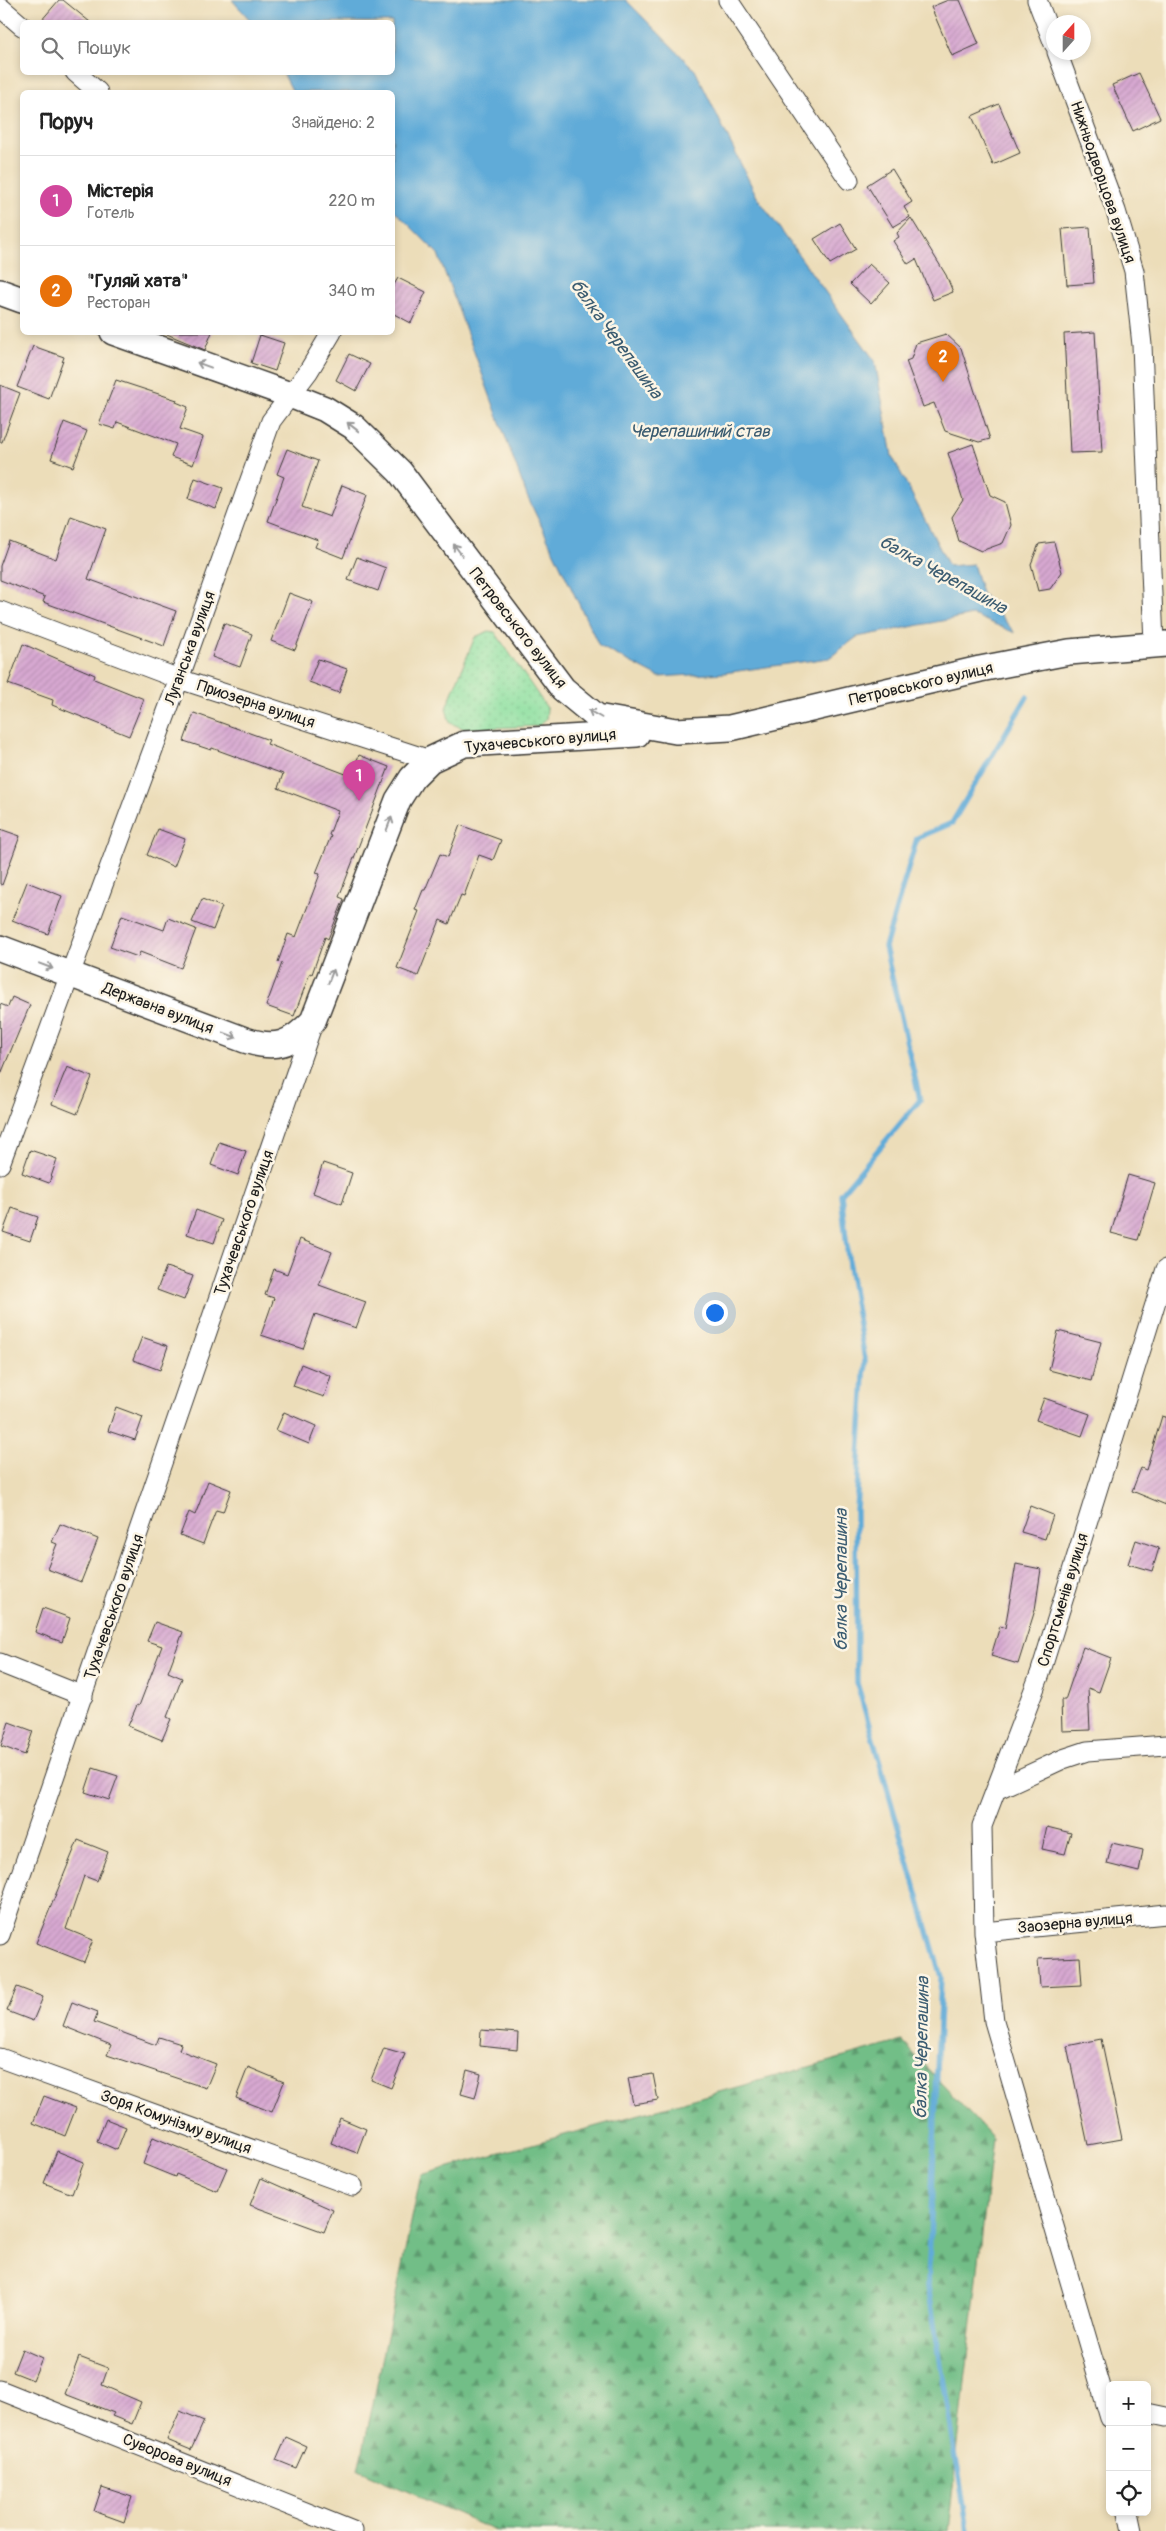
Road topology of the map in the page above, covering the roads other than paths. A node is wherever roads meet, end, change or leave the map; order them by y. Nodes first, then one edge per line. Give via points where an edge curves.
1 (728, 0) edge
2 (1037, 0) edge
3 (0, 7) edge
4 (1046, 23) edge
5 (20, 24) edge
6 (1060, 60) edge
7 (78, 75) edge
8 (96, 90) edge
9 (849, 180) dead end
10 (0, 292) edge
11 (20, 299) edge
12 (121, 335) edge
13 (330, 335) edge
14 (290, 395) junction
15 (0, 611) edge
16 (1160, 644) edge
17 (179, 679) junction
18 (676, 731) junction
19 (430, 760) junction
20 (0, 948) edge
21 (71, 976) junction
22 (313, 1021) junction
23 (0, 1164) edge
24 (1166, 1269) edge
25 (0, 1663) edge
26 (83, 1696) junction
27 (1166, 1745) edge
28 (996, 1790) junction
29 (1166, 1914) edge
30 (984, 1932) junction
31 (0, 1935) edge
32 (0, 2058) edge
33 (353, 2186) dead end
34 (0, 2390) edge
35 (1106, 2402) edge
36 (1151, 2414) edge
37 (1166, 2417) edge
38 (1129, 2516) edge
39 (353, 2531) edge
40 (1132, 2531) edge

1 - 9 street
2 - 4 street
3 - 5 street
6 - 16 street, Нижньодворцова вулиця via 1116,211 1134,271 1142,345
7 - 8 street
10 - 11 main road
14 -> 12 main road, Петровського вулиця
13 - 14 street, Луганська вулиця
14 - 17 street, Луганська вулиця via 271,421
18 -> 14 main road, Петровського вулиця via 597,717 563,689 400,472 354,427 325,409
15 - 17 street, Приозерна вулиця
16 - 18 main road, Петровського вулиця via 1069,652 730,728
17 - 19 street, Приозерна вулиця
17 - 21 street, Луганська вулиця
18 - 19 main road, Тухачевського вулиця via 464,744
22 -> 19 main road, Тухачевського вулиця via 398,800 412,778
20 -> 21 main road, Державна вулиця
21 -> 22 main road, Державна вулиця via 263,1046 288,1041
21 - 23 street, Луганська вулиця
22 - 26 street, Тухачевського вулиця
24 - 28 street, Спортсменів вулиця via 1040,1674
25 - 26 street
26 - 31 street, Тухачевського вулиця
27 - 28 street via 1087,1752 1063,1759
28 - 30 street, Спортсменів вулиця via 982,1826
29 - 30 street, Заозерна вулиця
30 - 35 street, Спортсменів вулиця via 994,2020
32 - 33 street, Зоря Комунізму вулиця
34 - 39 street, Суворова вулиця
36 - 37 street
38 - 40 street

